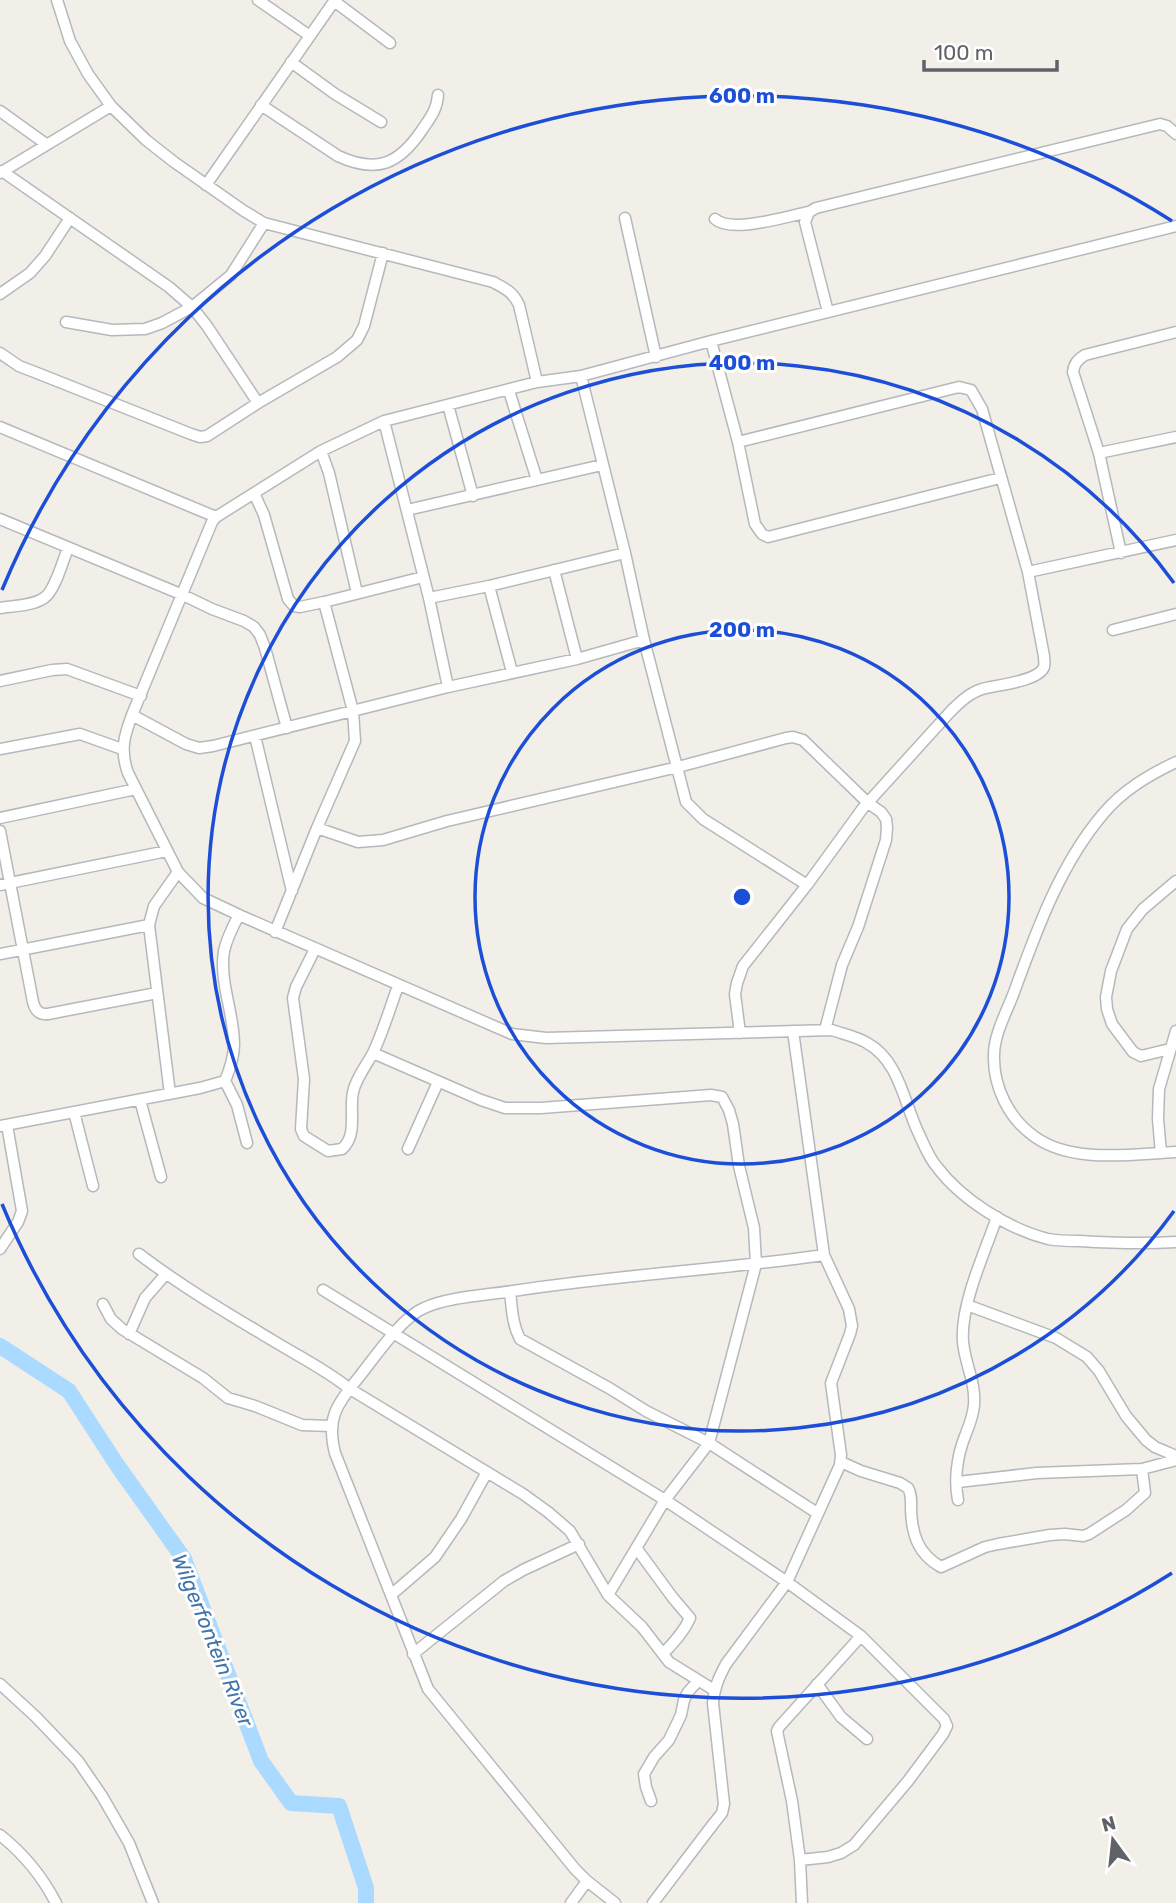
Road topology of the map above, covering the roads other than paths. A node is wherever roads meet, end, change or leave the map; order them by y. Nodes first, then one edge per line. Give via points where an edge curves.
1 (57, 0) edge
2 (258, 0) edge
3 (335, 1) edge
4 (310, 36) junction
5 (390, 43) dead end
6 (291, 62) junction
7 (438, 95) dead end
8 (261, 105) junction
9 (111, 106) junction
10 (0, 111) edge
11 (381, 122) dead end
12 (1176, 134) edge
13 (47, 144) junction
14 (1, 172) edge
15 (206, 185) junction
16 (809, 212) junction
17 (70, 218) junction
18 (625, 218) dead end
19 (715, 219) dead end
20 (264, 223) junction
21 (1176, 226) edge
22 (383, 253) junction
23 (0, 294) edge
24 (192, 307) junction
25 (828, 312) junction
26 (66, 322) dead end
27 (1176, 332) edge
28 (712, 341) junction
29 (0, 353) edge
30 (656, 357) junction
31 (581, 376) junction
32 (537, 382) junction
33 (509, 391) junction
34 (258, 403) junction
35 (448, 405) junction
36 (384, 421) junction
37 (0, 427) edge
38 (1176, 437) edge
39 (738, 442) junction
40 (321, 451) junction
41 (1098, 453) junction
42 (602, 465) junction
43 (1000, 478) junction
44 (537, 480) junction
45 (254, 493) junction
46 (473, 496) junction
47 (407, 510) junction
48 (216, 517) junction
49 (0, 519) edge
50 (1176, 540) edge
51 (68, 548) junction
52 (625, 553) junction
53 (1121, 553) junction
54 (554, 570) junction
55 (1028, 572) junction
56 (423, 577) junction
57 (489, 586) junction
58 (357, 593) junction
59 (183, 595) junction
60 (429, 598) junction
61 (324, 601) junction
62 (0, 608) edge
63 (1176, 614) edge
64 (1112, 631) dead end
65 (644, 640) junction
66 (577, 659) junction
67 (512, 672) junction
68 (0, 681) edge
69 (448, 687) junction
70 (141, 696) junction
71 (353, 711) junction
72 (132, 715) junction
73 (287, 728) junction
74 (255, 736) junction
75 (0, 749) edge
76 (122, 749) junction
77 (1176, 762) edge
78 (678, 767) junction
79 (136, 789) junction
80 (868, 803) junction
81 (0, 818) edge
82 (317, 828) junction
83 (0, 831) edge
84 (167, 851) junction
85 (178, 872) junction
86 (1176, 881) edge
87 (5, 884) edge
88 (807, 885) junction
89 (292, 891) junction
90 (239, 915) junction
91 (149, 925) junction
92 (275, 932) junction
93 (315, 949) junction
94 (23, 950) junction
95 (0, 954) edge
96 (398, 986) junction
97 (157, 993) junction
98 (825, 1030) junction
99 (793, 1031) junction
100 (1176, 1031) edge
101 (740, 1033) junction
102 (1170, 1049) junction
103 (373, 1053) junction
104 (225, 1081) junction
105 (438, 1082) junction
106 (170, 1094) junction
107 (140, 1100) junction
108 (74, 1112) junction
109 (4, 1125) edge
110 (247, 1143) dead end
111 (408, 1149) dead end
112 (1176, 1152) edge
113 (1161, 1153) junction
114 (161, 1177) dead end
115 (93, 1186) dead end
116 (997, 1217) junction
117 (1176, 1242) edge
118 (0, 1249) edge
119 (139, 1254) dead end
120 (824, 1255) junction
121 (756, 1264) junction
122 (166, 1274) junction
123 (323, 1290) dead end
124 (510, 1292) junction
125 (103, 1304) dead end
126 (967, 1305) junction
127 (130, 1334) junction
128 (394, 1334) junction
129 (350, 1389) junction
130 (331, 1426) junction
131 (709, 1443) junction
132 (1176, 1458) edge
133 (841, 1462) junction
134 (1142, 1469) junction
135 (487, 1472) junction
136 (958, 1482) junction
137 (665, 1500) junction
138 (958, 1500) dead end
139 (817, 1513) junction
140 (579, 1544) junction
141 (637, 1549) junction
142 (787, 1582) junction
143 (391, 1595) junction
144 (608, 1595) junction
145 (861, 1636) junction
146 (414, 1654) junction
147 (663, 1654) junction
148 (698, 1681) junction
149 (0, 1684) edge
150 (817, 1684) junction
151 (714, 1690) junction
152 (867, 1739) dead end
153 (651, 1801) dead end
154 (0, 1835) edge
155 (800, 1860) junction
156 (587, 1881) junction
157 (56, 1903) edge
158 (153, 1903) edge
159 (571, 1903) edge
160 (615, 1903) edge
161 (653, 1903) edge
162 (802, 1903) edge

1 - 9 street via 70,41
2 - 4 street
3 - 4 street
3 - 5 street
4 - 6 street
6 - 8 street
6 - 11 street
7 - 8 street via 435,112 414,142 392,161 372,164 338,156
8 - 15 street
9 - 13 street
9 - 15 street via 146,140
10 - 13 street
12 - 16 street via 1160,124
13 - 14 street
14 - 17 street
15 - 20 street
16 - 19 street via 737,225
16 - 25 street via 806,229
17 - 23 street via 30,273
17 - 24 street
18 - 30 street
20 - 22 street
20 - 24 street via 231,275
21 - 25 street
22 - 32 street via 493,282 511,292 519,305
22 - 34 street via 358,340
24 - 26 street via 145,329 112,330
24 - 34 street
25 - 28 street
27 - 41 street via 1078,359 1073,372
28 - 30 street
28 - 39 street
29 - 34 street via 19,366 200,437 214,433
30 - 31 street
31 - 32 street
31 - 42 street
32 - 33 street
33 - 35 street
33 - 44 street
35 - 36 street
35 - 46 street
36 - 40 street
36 - 47 street
37 - 48 street
38 - 41 street
39 - 43 street via 965,388 978,399
39 - 43 street via 755,524 768,537
40 - 45 street
40 - 58 street
41 - 53 street
42 - 44 street
42 - 52 street
43 - 55 street
44 - 46 street
45 - 48 street
45 - 61 street via 290,603 300,607
46 - 47 street
47 - 56 street
48 - 59 street
49 - 51 street
50 - 53 street
51 - 59 street
51 - 62 street via 45,597
52 - 54 street
52 - 65 street
53 - 55 street
54 - 57 street
54 - 66 street
55 - 80 street via 1043,669 963,700
56 - 58 street
56 - 60 street
57 - 60 street
57 - 67 street
58 - 61 street
59 - 70 street
59 - 73 street via 254,627 265,648
60 - 69 street
61 - 71 street
63 - 64 street
65 - 66 street
65 - 78 street
66 - 67 street
67 - 69 street
68 - 70 street via 67,669
69 - 71 street
70 - 72 street
71 - 73 street
71 - 82 street via 355,741
72 - 74 street via 192,747
72 - 76 street
73 - 74 street
74 - 89 street
75 - 76 street via 80,734
76 - 79 street
77 - 113 street via 1117,800 1068,865 1029,951 993,1058 1008,1109 1035,1137 1058,1150 1077,1153
78 - 80 street via 797,738 810,745
78 - 82 street via 383,840 358,842
78 - 88 street via 684,798 695,813
79 - 81 street
79 - 84 street
80 - 88 street
80 - 98 street via 886,819 886,840 842,965
82 - 89 street
83 - 87 street
84 - 85 street
84 - 87 street
85 - 90 street via 203,898
85 - 91 street via 154,906
86 - 102 street via 1127,929 1106,997 1112,1024 1133,1052 1141,1056
87 - 94 street
88 - 101 street via 743,966 736,994
89 - 92 street
90 - 92 street
90 - 104 street via 229,935 223,966 234,1043
91 - 94 street
91 - 97 street
92 - 93 street
93 - 96 street
93 - 103 street via 293,998 304,1079 300,1125 304,1136 328,1152 342,1149 350,1140 353,1090
94 - 95 street
94 - 97 street via 33,1002 41,1013
96 - 101 street via 495,1028 528,1037
96 - 103 street
97 - 106 street
98 - 99 street
98 - 116 street via 868,1043 881,1054 895,1073 917,1132 936,1166
99 - 101 street
99 - 120 street
100 - 102 street
102 - 113 street via 1159,1089
103 - 105 street
104 - 106 street
104 - 110 street
105 - 111 street
105 - 121 street via 505,1108 722,1097 733,1124 754,1228
106 - 107 street
107 - 108 street
107 - 114 street
108 - 109 street
108 - 115 street
109 - 118 street via 22,1211
112 - 113 street
116 - 117 street via 1049,1239
116 - 126 street
119 - 122 street
120 - 121 street
120 - 133 street via 851,1318 850,1334 831,1383
121 - 124 street
121 - 131 street
122 - 127 street via 145,1298
122 - 129 street
123 - 128 street
124 - 128 street via 424,1308
124 - 131 street via 520,1339
125 - 127 street via 111,1319
126 - 132 street via 1056,1338 1087,1357 1146,1440
126 - 136 street via 963,1342 975,1388 971,1423 960,1450
127 - 130 street via 228,1398 302,1425
128 - 129 street
128 - 137 street
129 - 130 street
129 - 135 street
130 - 143 street via 335,1453
131 - 137 street
131 - 139 street
132 - 134 street
133 - 134 street via 908,1488 914,1535 921,1550 941,1567 998,1544 1090,1534 1145,1493
133 - 139 street
134 - 136 street via 1019,1474
135 - 140 street via 548,1512
135 - 143 street via 435,1557
136 - 138 street
137 - 141 street
137 - 142 street
139 - 142 street
140 - 144 street
140 - 146 street via 504,1580
141 - 144 street
141 - 147 street via 690,1618
142 - 145 street
142 - 151 street via 726,1664
143 - 146 street
144 - 147 street
145 - 150 street
145 - 155 street via 939,1714 946,1729 854,1845 828,1857
146 - 156 street via 428,1689
147 - 148 street
148 - 151 street
148 - 153 street via 684,1700 669,1740 644,1774
149 - 158 street via 78,1761 103,1796 129,1843
150 - 152 street via 841,1717
150 - 155 street via 777,1731
151 - 161 street via 723,1808
154 - 157 street via 30,1861
155 - 162 street
156 - 159 street
156 - 160 street

